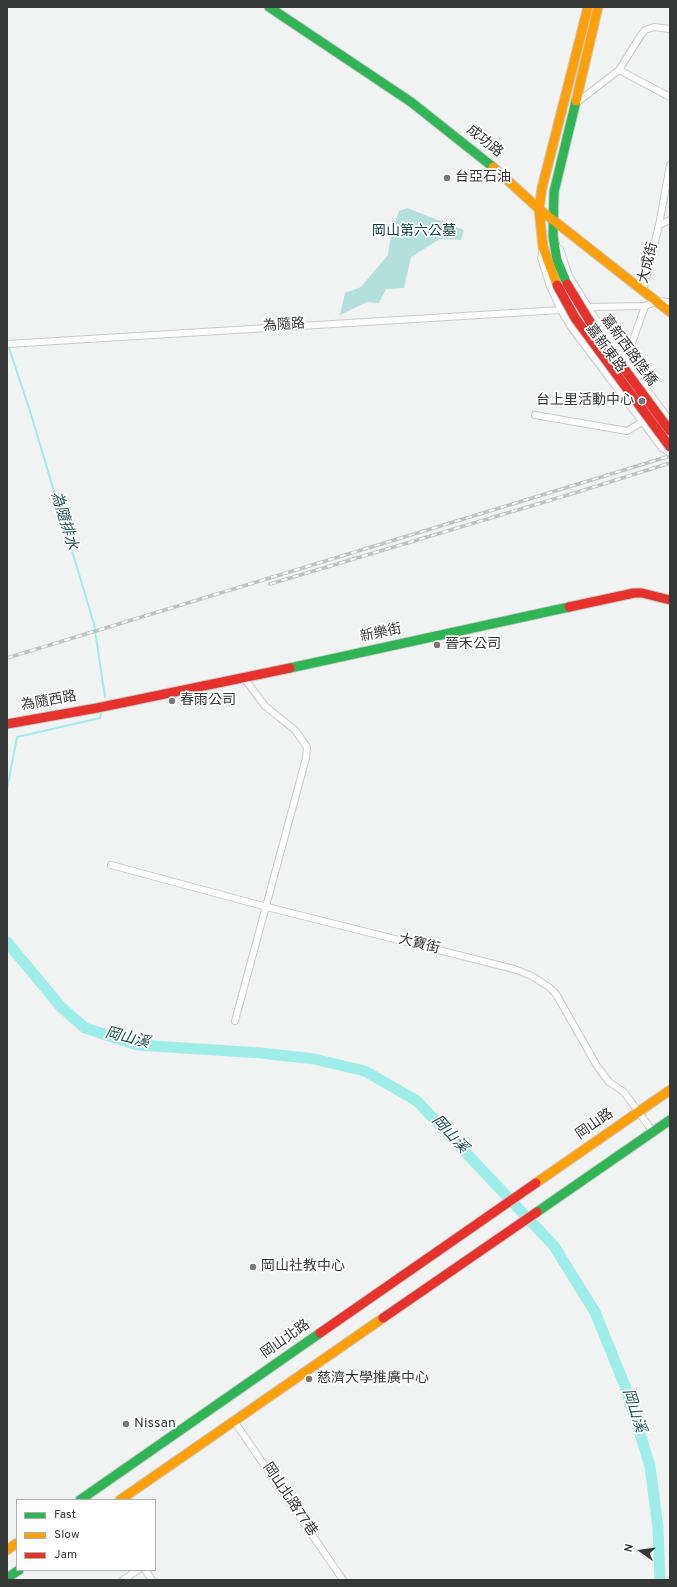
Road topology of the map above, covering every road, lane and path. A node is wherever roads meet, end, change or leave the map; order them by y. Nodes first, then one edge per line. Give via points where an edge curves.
1 (269, 7) edge
2 (588, 7) edge
3 (598, 7) edge
4 (670, 29) edge
5 (619, 70) junction
6 (670, 97) edge
7 (574, 105) junction
8 (670, 165) edge
9 (539, 209) junction
10 (553, 218) junction
11 (670, 220) edge
12 (659, 225) junction
13 (554, 245) junction
14 (543, 248) junction
15 (567, 284) joint
16 (557, 285) joint
17 (643, 290) junction
18 (657, 301) junction
19 (670, 302) edge
20 (645, 306) junction
21 (589, 308) junction
22 (561, 310) junction
23 (670, 312) edge
24 (7, 344) edge
25 (626, 362) junction
26 (608, 376) junction
27 (535, 415) dead end
28 (670, 421) edge
29 (642, 422) junction
30 (670, 431) edge
31 (670, 447) edge
32 (670, 454) edge
33 (670, 600) edge
34 (244, 678) junction
35 (97, 708) joint
36 (7, 724) edge
37 (111, 865) dead end
38 (267, 907) junction
39 (235, 1021) dead end
40 (670, 1090) edge
41 (640, 1112) junction
42 (670, 1120) edge
43 (654, 1132) junction
44 (507, 1203) joint
45 (234, 1421) junction
46 (81, 1499) edge
47 (121, 1499) edge
48 (16, 1544) edge
49 (7, 1550) edge
50 (18, 1571) edge
51 (136, 1571) edge
52 (146, 1571) edge
53 (7, 1578) edge
54 (123, 1580) edge
55 (152, 1580) edge
56 (343, 1580) edge

1 - 9 main road, 成功路 via 411,102 484,159
2 - 9 main road, 嘉新東路 via 542,188
3 - 7 main road, 嘉新東路
4 - 5 street via 654,26 645,30
5 - 6 street
5 - 7 street
7 - 10 main road, 嘉新東路 via 554,192
8 - 12 street, 大成街
9 - 10 main road, 成功路
9 - 14 main road, 嘉新東路
10 - 13 main road, 嘉新東路
10 - 17 main road, 成功路
11 - 12 street
12 - 17 street, 大成街
13 - 15 main road, 嘉新東路
13 - 21 street, 嘉新東路 via 560,249 569,276
14 - 16 main road, 嘉新東路
14 - 22 street, 嘉新東路 via 541,258
15 - 30 main road, 嘉新西路陸橋, bridge via 592,325
16 - 31 main road, 嘉新西路陸橋, bridge via 575,318
17 - 18 main road, 成功路
18 - 19 street
18 - 20 street
18 - 23 main road, 成功路
20 - 21 street
20 - 25 street
21 - 25 street, 嘉新東路
22 - 24 street, 為隨路
22 - 26 street, 嘉新東路
25 - 26 street
25 - 28 street, 嘉新東路
26 - 29 street, 嘉新東路
27 - 29 street via 628,431
29 - 32 street, 嘉新東路 via 662,448
33 - 34 main road, 新樂街 via 634,593
34 - 35 main road, 新樂街
34 - 38 street via 265,706 295,730 307,747
35 - 36 main road, 為隨西路
37 - 38 street, 大寶街
38 - 39 street
38 - 41 street, 大寶街 via 514,969 532,976 556,994 597,1066 609,1082 624,1092
40 - 41 main road, 岡山路
41 - 43 street, 大寶街
41 - 44 main road, 岡山路
42 - 43 main road
43 - 45 main road
44 - 46 main road, 岡山北路
45 - 47 main road
45 - 56 street, 岡山北路77巷
48 - 49 main road
50 - 53 main road
51 - 54 street
52 - 55 street

